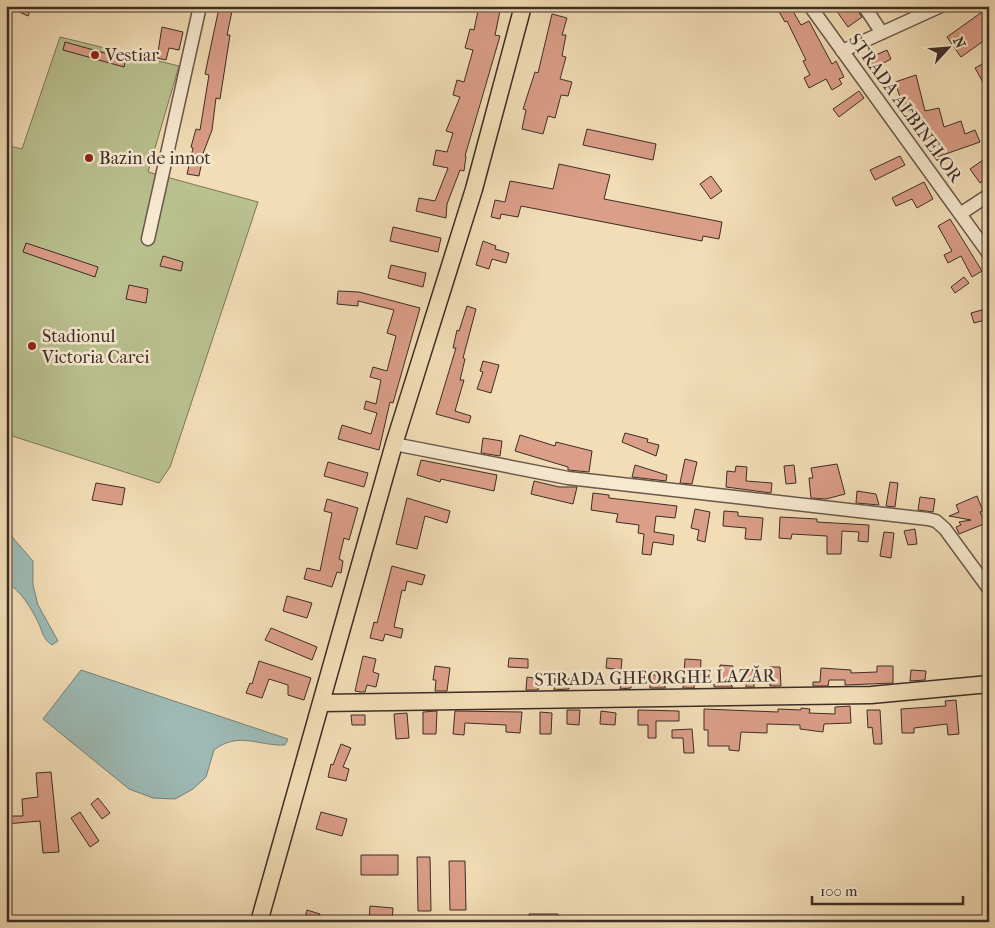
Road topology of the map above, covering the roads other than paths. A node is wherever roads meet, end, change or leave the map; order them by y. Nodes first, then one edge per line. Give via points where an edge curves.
1 (200, 6) edge
2 (522, 6) edge
3 (810, 6) edge
4 (864, 6) edge
5 (941, 6) edge
6 (882, 33) junction
7 (842, 51) junction
8 (989, 195) edge
9 (960, 214) junction
10 (148, 239) dead end
11 (989, 254) edge
12 (394, 444) junction
13 (989, 589) edge
14 (989, 684) edge
15 (322, 703) junction
16 (259, 922) edge

1 - 10 street
2 - 12 main road via 474,189
3 - 7 street, STRADA ALBINELOR
4 - 6 street
5 - 6 street
6 - 7 street
7 - 9 street, STRADA ALBINELOR
8 - 9 street
9 - 11 street, STRADA ALBINELOR
12 - 13 street via 568,478 928,519 945,529
12 - 15 main road
14 - 15 main road, STRADA GHEORGHE LAZĂR via 871,696
15 - 16 main road

